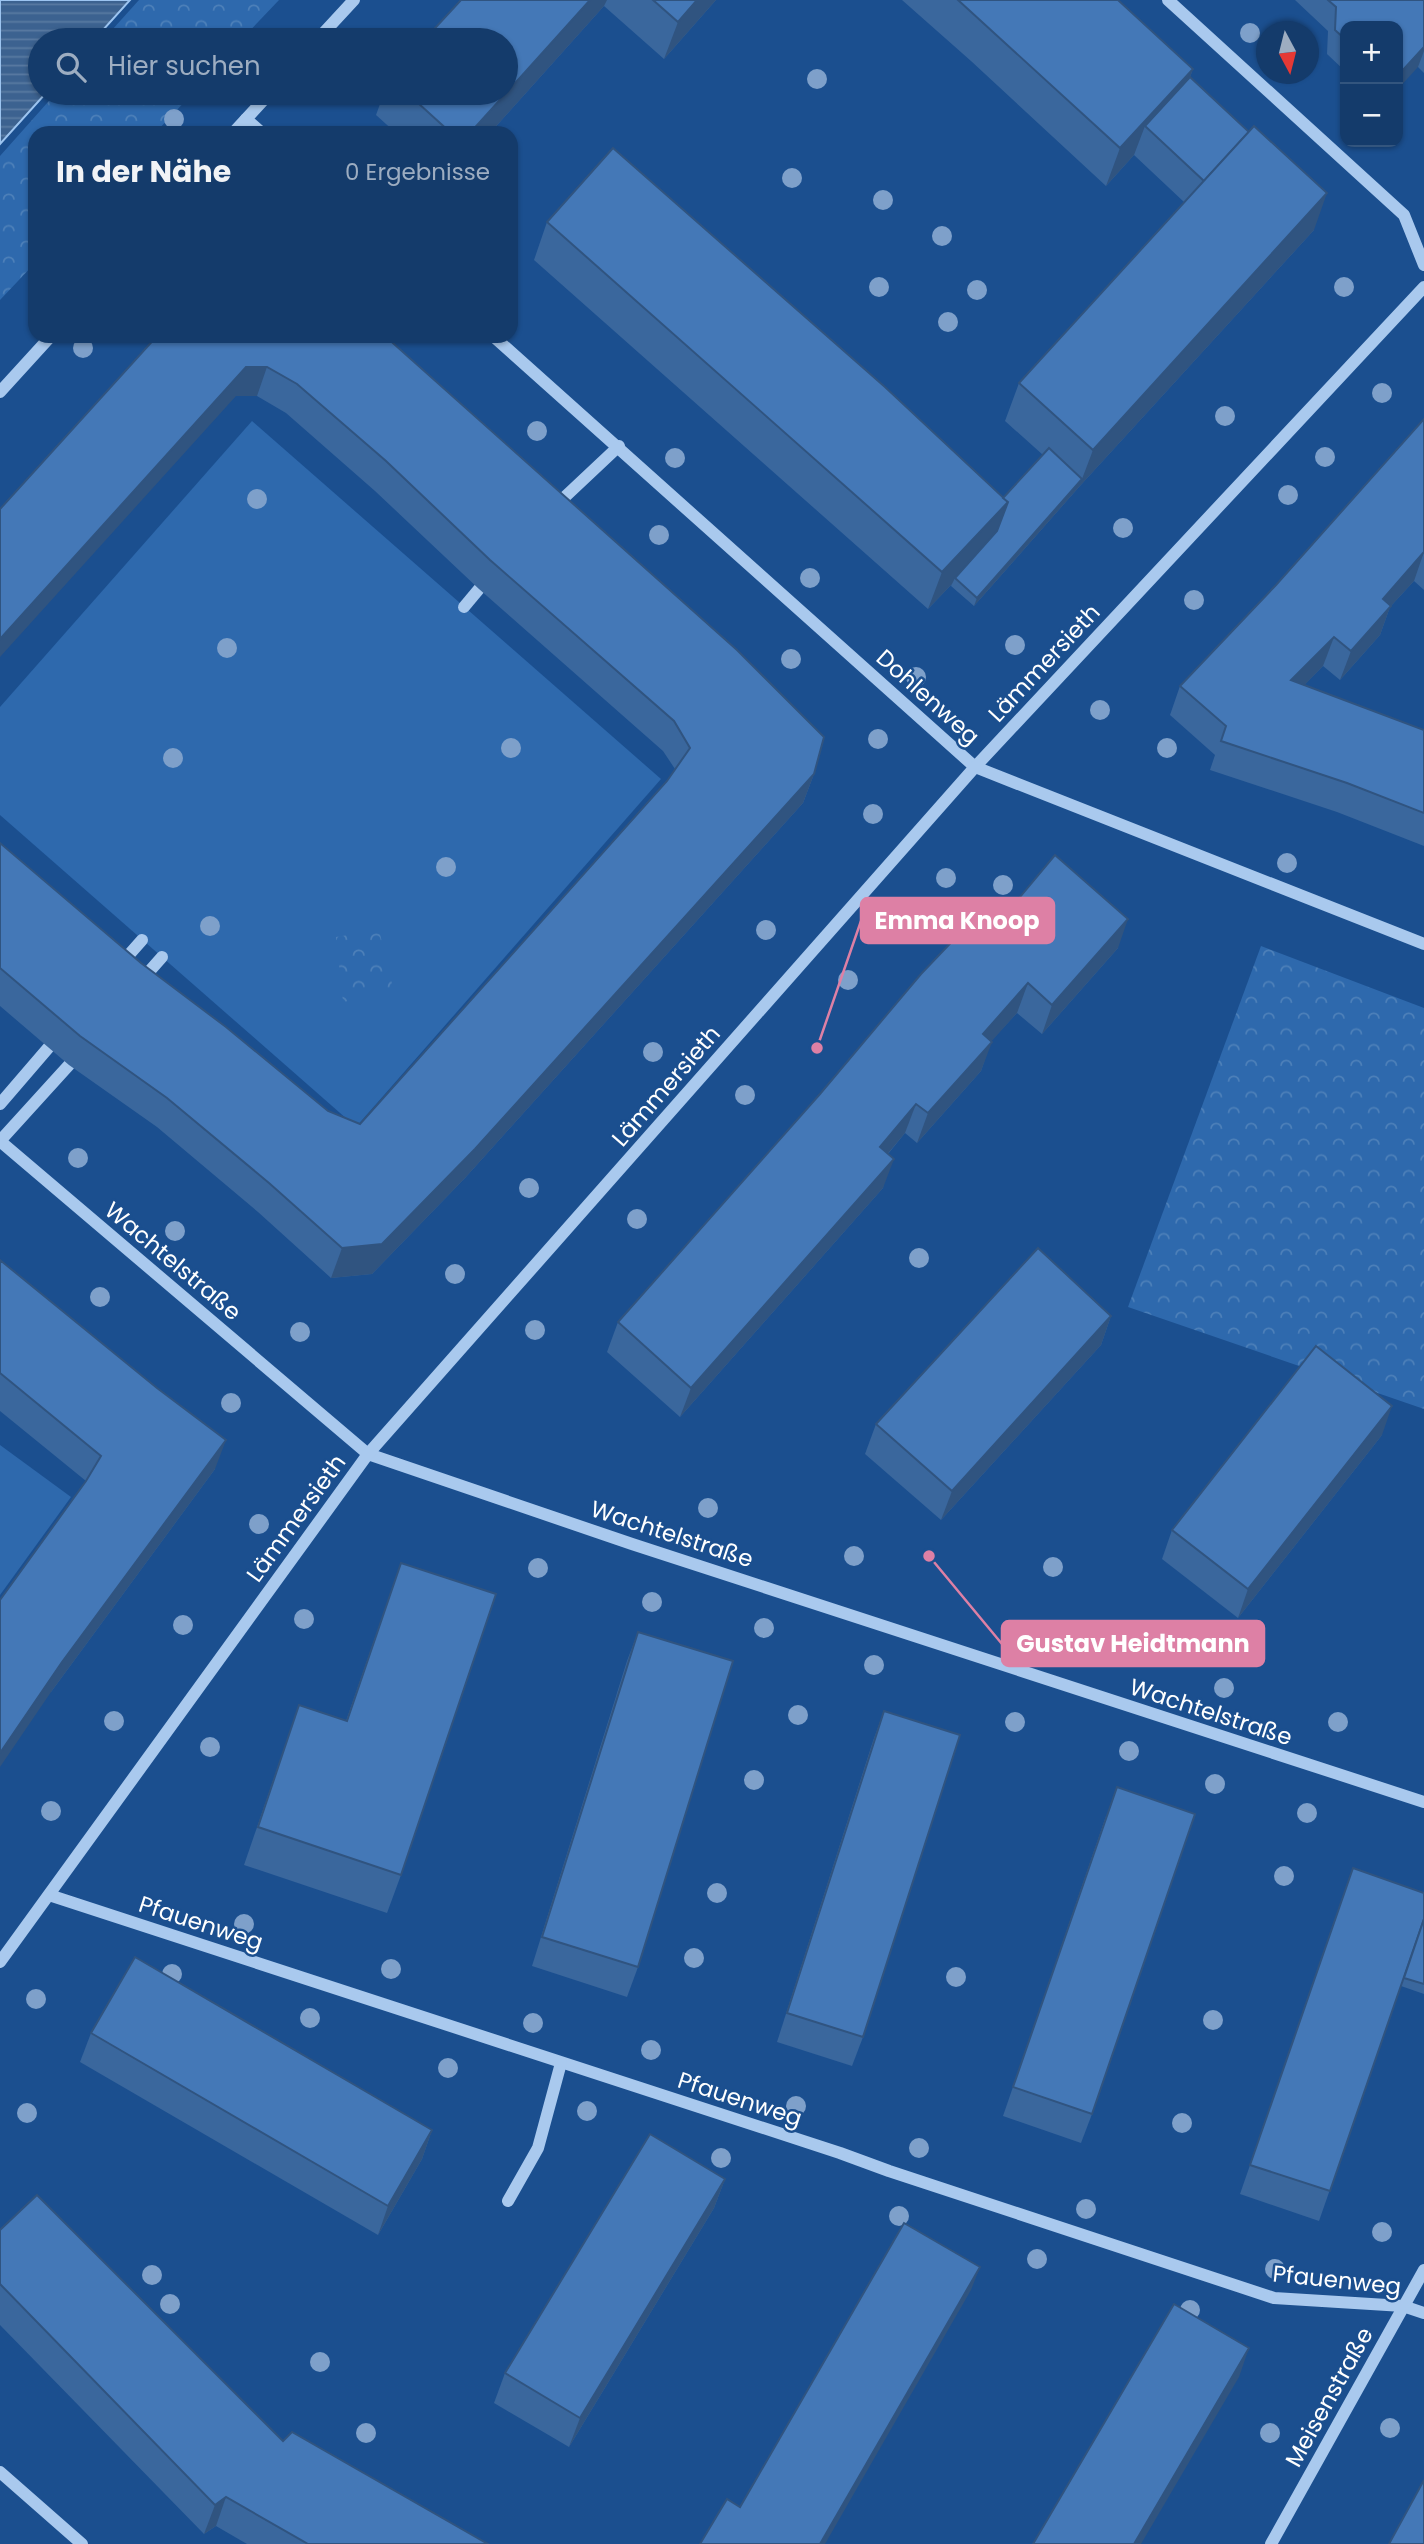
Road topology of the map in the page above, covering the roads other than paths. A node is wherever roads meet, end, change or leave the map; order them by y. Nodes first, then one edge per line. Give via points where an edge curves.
1 (354, 0) edge
2 (1168, 0) edge
3 (328, 28) edge
4 (259, 105) edge
5 (246, 119) junction
6 (240, 126) edge
7 (254, 126) edge
8 (1424, 265) edge
9 (1424, 287) edge
10 (45, 343) edge
11 (501, 343) edge
12 (0, 392) edge
13 (619, 446) junction
14 (543, 518) edge
15 (479, 589) edge
16 (464, 607) dead end
17 (975, 767) junction
18 (142, 940) dead end
19 (1424, 944) edge
20 (162, 957) dead end
21 (111, 976) edge
22 (130, 993) edge
23 (49, 1047) edge
24 (69, 1065) edge
25 (0, 1104) edge
26 (0, 1141) edge
27 (368, 1454) junction
28 (1424, 1802) edge
29 (48, 1895) junction
30 (3, 1954) edge
31 (561, 2063) junction
32 (508, 2201) dead end
33 (1424, 2270) edge
34 (1403, 2306) junction
35 (1424, 2313) edge
36 (0, 2472) edge
37 (82, 2544) edge
38 (1270, 2544) edge

1 - 3 street
2 - 8 street via 1404,215
4 - 5 street
5 - 6 street
5 - 7 street
9 - 17 street, Lämmersieth
10 - 12 street
11 - 13 street, Dohlenweg
13 - 14 street
13 - 17 street, Dohlenweg
15 - 16 street
17 - 19 street, Dohlenweg
17 - 27 street, Lämmersieth
18 - 21 street
20 - 22 street
23 - 25 street
24 - 26 street
26 - 27 street, Wachtelstraße
27 - 28 street, Wachtelstraße
27 - 29 street, Lämmersieth
29 - 30 street, Lämmersieth
29 - 31 street, Pfauenweg
31 - 32 street via 538,2148
31 - 34 street, Pfauenweg via 1274,2298
33 - 34 street, Meisenstraße
34 - 35 street, Pfauenweg
34 - 38 street, Meisenstraße
36 - 37 street

